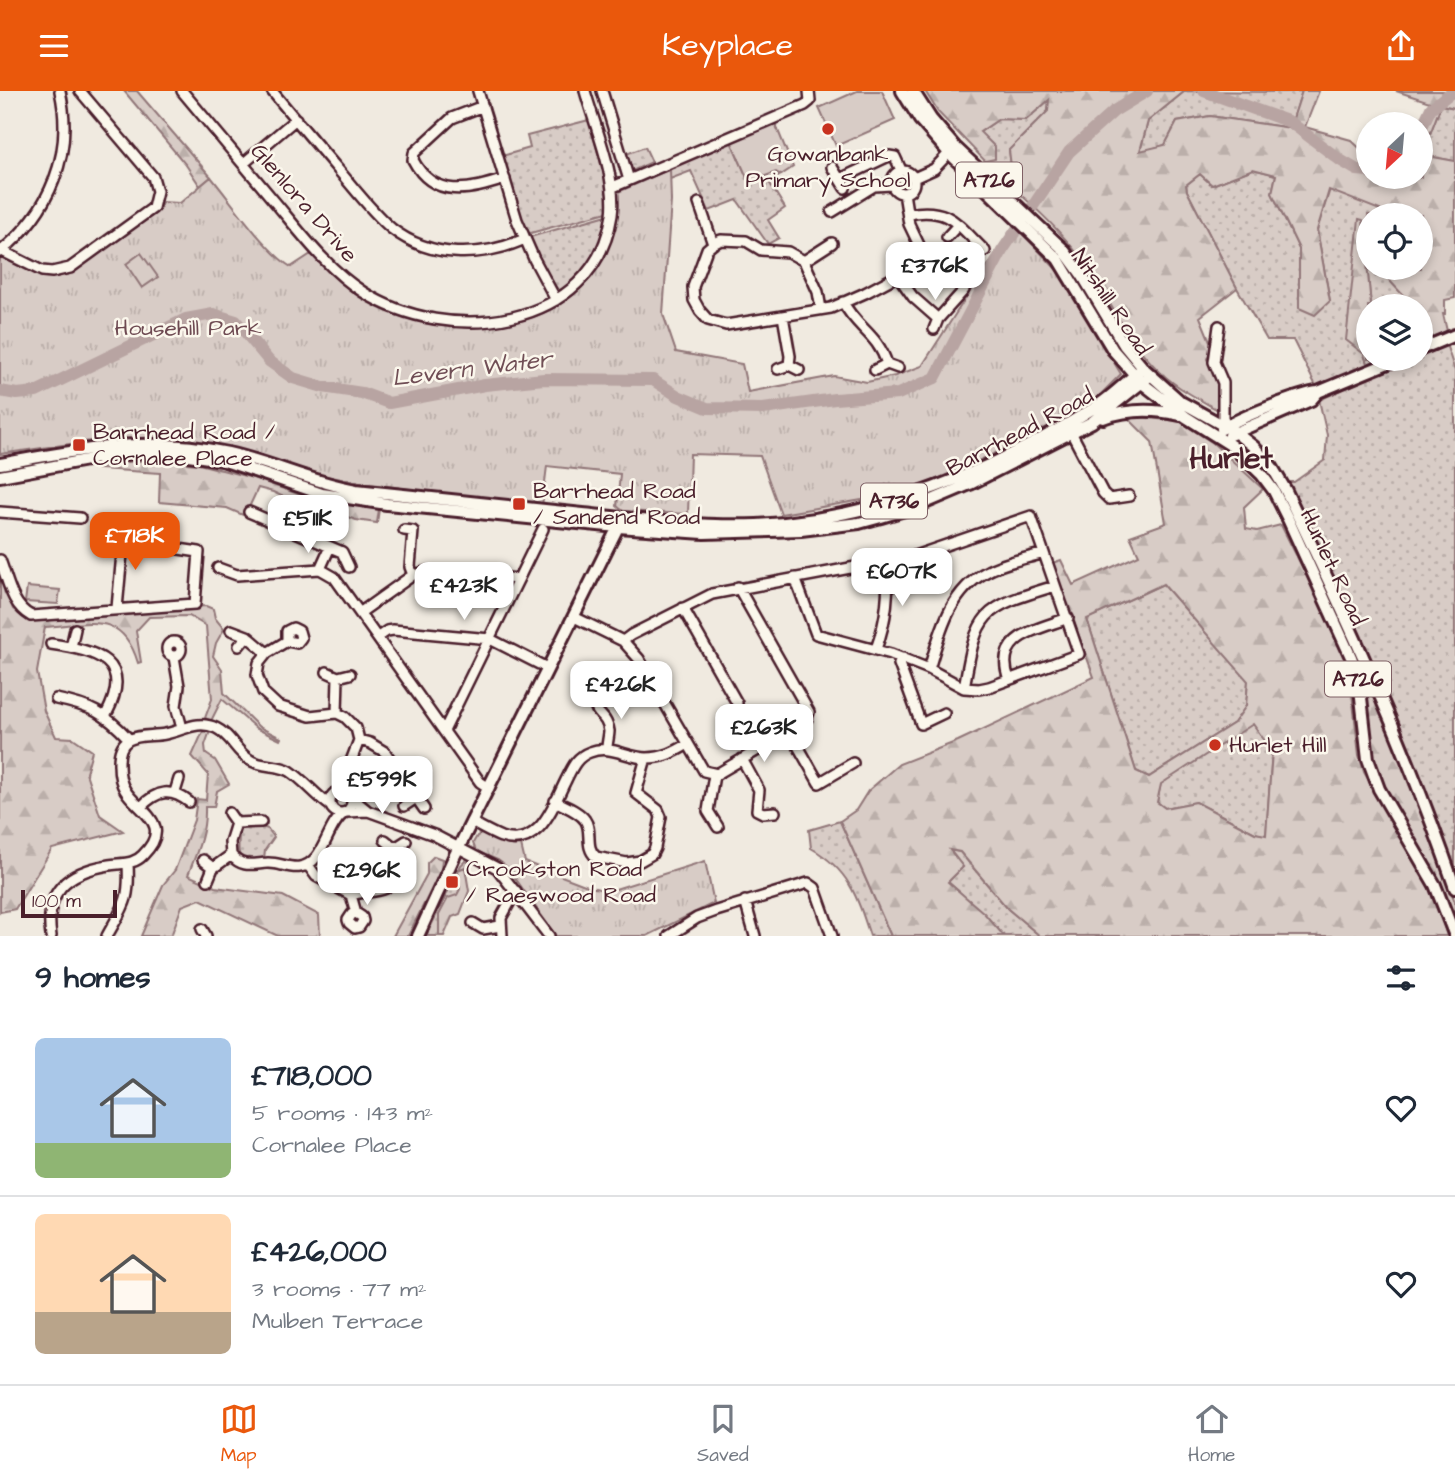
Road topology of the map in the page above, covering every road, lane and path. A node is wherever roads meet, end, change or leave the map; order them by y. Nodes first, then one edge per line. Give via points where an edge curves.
1 (61, 91) edge
2 (80, 91) edge
3 (182, 91) edge
4 (272, 91) edge
5 (478, 91) edge
6 (585, 91) edge
7 (602, 91) edge
8 (902, 91) edge
9 (913, 91) edge
10 (810, 96) edge
11 (483, 106) junction
12 (296, 120) junction
13 (952, 150) junction
14 (243, 164) junction
15 (832, 167) dead end
16 (901, 170) junction
17 (914, 178) junction
18 (505, 179) junction
19 (629, 180) junction
20 (892, 185) junction
21 (613, 187) junction
22 (904, 193) junction
23 (699, 203) dead end
24 (832, 212) dead end
25 (908, 214) junction
26 (958, 225) junction
27 (947, 237) dead end
28 (525, 239) junction
29 (831, 243) dead end
30 (713, 244) junction
31 (1, 251) edge
32 (985, 251) dead end
33 (804, 261) junction
34 (898, 276) junction
35 (964, 290) dead end
36 (556, 300) junction
37 (843, 302) junction
38 (821, 309) junction
39 (783, 316) junction
40 (938, 319) junction
41 (1219, 326) dead end
42 (934, 330) dead end
43 (1455, 335) edge
44 (1433, 344) edge
45 (887, 364) junction
46 (789, 365) junction
47 (898, 368) dead end
48 (778, 369) dead end
49 (799, 370) dead end
50 (875, 370) dead end
51 (1369, 371) edge
52 (1143, 375) junction
53 (1100, 410) junction
54 (1186, 417) junction
55 (1092, 422) junction
56 (1230, 429) junction
57 (1072, 434) junction
58 (1220, 437) junction
59 (1039, 444) junction
60 (210, 454) junction
61 (0, 464) edge
62 (0, 476) edge
63 (1129, 496) dead end
64 (0, 512) edge
65 (250, 512) dead end
66 (80, 518) dead end
67 (620, 522) junction
68 (543, 529) dead end
69 (404, 530) dead end
70 (124, 532) dead end
71 (330, 547) junction
72 (172, 548) dead end
73 (1044, 553) junction
74 (0, 560) edge
75 (887, 561) junction
76 (349, 567) dead end
77 (218, 568) dead end
78 (320, 569) junction
79 (412, 575) junction
80 (795, 578) junction
81 (518, 579) junction
82 (1055, 586) junction
83 (738, 587) junction
84 (117, 608) junction
85 (683, 608) junction
86 (361, 612) junction
87 (574, 617) junction
88 (1068, 618) junction
89 (75, 629) dead end
90 (231, 630) dead end
91 (247, 636) junction
92 (379, 637) junction
93 (489, 639) junction
94 (287, 641) dead end
95 (624, 641) junction
96 (51, 644) dead end
97 (239, 646) dead end
98 (71, 647) junction
99 (876, 649) junction
100 (267, 653) junction
101 (174, 657) dead end
102 (903, 658) junction
103 (547, 668) junction
104 (929, 669) junction
105 (327, 672) dead end
106 (351, 674) dead end
107 (338, 677) junction
108 (1009, 679) junction
109 (964, 688) junction
110 (600, 689) dead end
111 (56, 699) dead end
112 (737, 703) dead end
113 (337, 713) junction
114 (944, 713) dead end
115 (106, 715) junction
116 (182, 728) junction
117 (444, 731) junction
118 (790, 732) junction
119 (130, 739) junction
120 (359, 740) junction
121 (688, 744) junction
122 (607, 748) junction
123 (646, 758) junction
124 (742, 759) junction
125 (853, 763) dead end
126 (714, 775) junction
127 (345, 777) junction
128 (179, 779) dead end
129 (489, 788) junction
130 (314, 792) junction
131 (175, 793) junction
132 (335, 794) junction
133 (349, 795) junction
134 (416, 798) junction
135 (555, 801) junction
136 (189, 802) dead end
137 (404, 806) dead end
138 (141, 807) junction
139 (332, 807) junction
140 (424, 809) dead end
141 (368, 811) junction
142 (775, 812) dead end
143 (229, 813) dead end
144 (345, 813) junction
145 (261, 821) dead end
146 (471, 822) junction
147 (236, 823) junction
148 (331, 825) junction
149 (718, 827) dead end
150 (385, 840) dead end
151 (406, 841) dead end
152 (459, 847) junction
153 (395, 848) junction
154 (232, 855) junction
155 (203, 860) dead end
156 (128, 864) junction
157 (308, 865) junction
158 (213, 868) junction
159 (208, 880) dead end
160 (1455, 888) edge
161 (516, 891) junction
162 (351, 895) junction
163 (745, 901) junction
164 (356, 913) dead end
165 (473, 923) dead end
166 (501, 931) edge
167 (481, 932) edge
168 (51, 936) edge
169 (107, 936) edge
170 (418, 936) edge
171 (549, 936) edge
172 (668, 936) edge
173 (755, 936) edge
174 (832, 936) edge
175 (1455, 936) edge

1 - 31 street via 65,126 56,178 35,218
2 - 31 street via 153,177 157,191 153,208 70,268 42,271
3 - 14 street, Glenlora Drive
4 - 12 street
5 - 11 street
6 - 21 street, Glenlora Drive
7 - 19 street
8 - 13 main road, Nitshill Road / A726 via 920,120
9 - 13 main road, Nitshill Road / A726
10 - 19 street
11 - 18 street
11 - 18 street via 452,118 414,153 413,160 426,177 448,188 466,190
12 - 14 street
12 - 28 street via 369,207 406,237 457,253 487,252
13 - 17 street via 934,169
13 - 52 main road, Nitshill Road / A726 via 1048,241 1104,336
14 - 36 street, Glenlora Drive via 326,261 385,305 426,318 465,322 514,316
15 - 16 street via 842,183 889,156 895,157
16 - 17 street
16 - 20 street via 892,178
17 - 22 street via 913,188
18 - 28 street
19 - 21 street
20 - 22 street
20 - 24 street via 874,186
21 - 36 street, Glenlora Drive via 609,227 598,258 577,285
22 - 25 street
23 - 30 street
25 - 26 street via 940,213
25 - 34 street via 919,251 915,264
26 - 27 street
26 - 32 street
28 - 36 street
29 - 33 street
30 - 33 street via 746,241 761,250 788,252
30 - 39 street via 693,287 696,305 708,320 733,325
33 - 38 street
34 - 37 street
34 - 40 street
35 - 40 street
37 - 38 street
37 - 45 street via 850,317 881,348
38 - 39 street
39 - 46 street
40 - 42 street
41 - 56 street via 1214,362 1223,383 1223,417
43 - 44 main road
45 - 47 street
45 - 50 street
46 - 48 street
46 - 49 street
51 - 56 main road via 1307,393
52 - 53 main road, Barrhead Road / A736
52 - 54 main road, Hurlet Road / A726
52 - 56 main road, Hurlet Road / A726
53 - 55 main road, Barrhead Road / A736
53 - 59 main road, Barrhead Road / A736
54 - 55 main road, A736 via 1139,411
54 - 58 main road, Hurlet Road / A726
55 - 57 main road, Barrhead Road / A736
56 - 58 main road
56 - 160 main road, Hurlet Road / A726 via 1265,458 1285,489 1365,657
57 - 59 main road, Barrhead Road / A736
57 - 63 street via 1108,499
58 - 175 main road, Hurlet Road / A726 via 1255,466 1289,519 1359,680 1368,759 1379,789 1435,885
59 - 67 main road, Barrhead Road / A736 via 911,497 800,521 713,529
60 - 61 main road, Barrhead Road via 178,445 109,445
60 - 62 main road, Barrhead Road via 142,452
60 - 67 main road, Barrhead Road via 250,458 324,484 356,490
64 - 66 street
65 - 71 street via 283,533
67 - 87 main road
68 - 81 street
69 - 79 street via 413,531
70 - 84 street
71 - 76 street via 342,552
71 - 78 street
72 - 84 street via 200,552 195,604
73 - 75 street via 1031,516 934,550
73 - 82 street
73 - 104 street via 987,571 968,583 944,621
74 - 84 street via 13,596 31,616
75 - 80 street
75 - 99 street via 887,612
77 - 78 street via 237,575
78 - 86 street via 334,577
79 - 81 street via 429,571
79 - 86 street
80 - 83 street
80 - 99 street via 816,633
81 - 93 street
82 - 88 street
82 - 109 street via 1006,603 984,617 971,643
83 - 85 street
83 - 118 street via 807,708 807,719
85 - 95 street
85 - 112 street
86 - 92 street
87 - 95 street
87 - 103 main road
88 - 108 street via 1014,641 1005,656
88 - 108 street via 1080,654
89 - 98 street
90 - 91 street
91 - 97 street
91 - 100 street
92 - 93 street via 393,630
92 - 117 street
93 - 103 street
93 - 117 street
94 - 100 street
95 - 121 street
96 - 98 street
98 - 115 street via 92,651 111,667 117,691
99 - 102 street
100 - 113 street via 257,675 274,704 310,716
101 - 116 street
102 - 104 street
102 - 114 street via 899,664 921,724
103 - 129 main road
104 - 109 street
105 - 107 street
106 - 107 street
107 - 113 street
108 - 109 street via 979,689
110 - 122 street via 594,702 609,730
111 - 115 street via 78,698
113 - 120 street via 352,723
115 - 119 street
116 - 119 street
116 - 130 street via 199,724 218,728 251,761 289,770
117 - 129 street
118 - 124 street
118 - 125 street via 819,783
119 - 138 street via 119,759 120,774 124,789
120 - 127 street
120 - 134 street via 385,752
121 - 123 street via 668,755
121 - 126 street via 704,771
122 - 123 street
122 - 135 street via 578,759
123 - 135 street via 636,793 661,817 655,848 647,858 627,863 596,857 590,852 587,823
124 - 126 street
124 - 142 street via 746,774 759,790 757,810
126 - 149 street via 708,811
127 - 132 street
127 - 133 street
128 - 131 street
129 - 146 main road
130 - 132 street
130 - 139 street
131 - 136 street
131 - 138 street via 156,794
132 - 133 street
132 - 139 street
133 - 141 street
133 - 144 street via 352,804
134 - 137 street
134 - 140 street
135 - 146 street via 542,826 520,839 500,837
138 - 156 street via 152,820 153,840 138,860
139 - 144 street
139 - 148 street
141 - 144 street
141 - 152 street
143 - 147 street
144 - 148 street
145 - 147 street
146 - 152 main road
147 - 154 street via 230,842
148 - 157 street via 318,855
150 - 153 street
151 - 153 street
152 - 161 street via 498,868
152 - 170 main road
153 - 162 street via 386,888
154 - 157 street via 247,865
154 - 158 street
155 - 158 street
156 - 168 street via 85,870 65,882 49,911
156 - 169 street via 126,903
157 - 162 street via 316,876
158 - 159 street
161 - 166 street via 506,907
161 - 171 street
162 - 164 street
163 - 172 street via 696,918
163 - 173 street
163 - 174 street via 804,883 812,885
165 - 167 street
166 - 167 street

